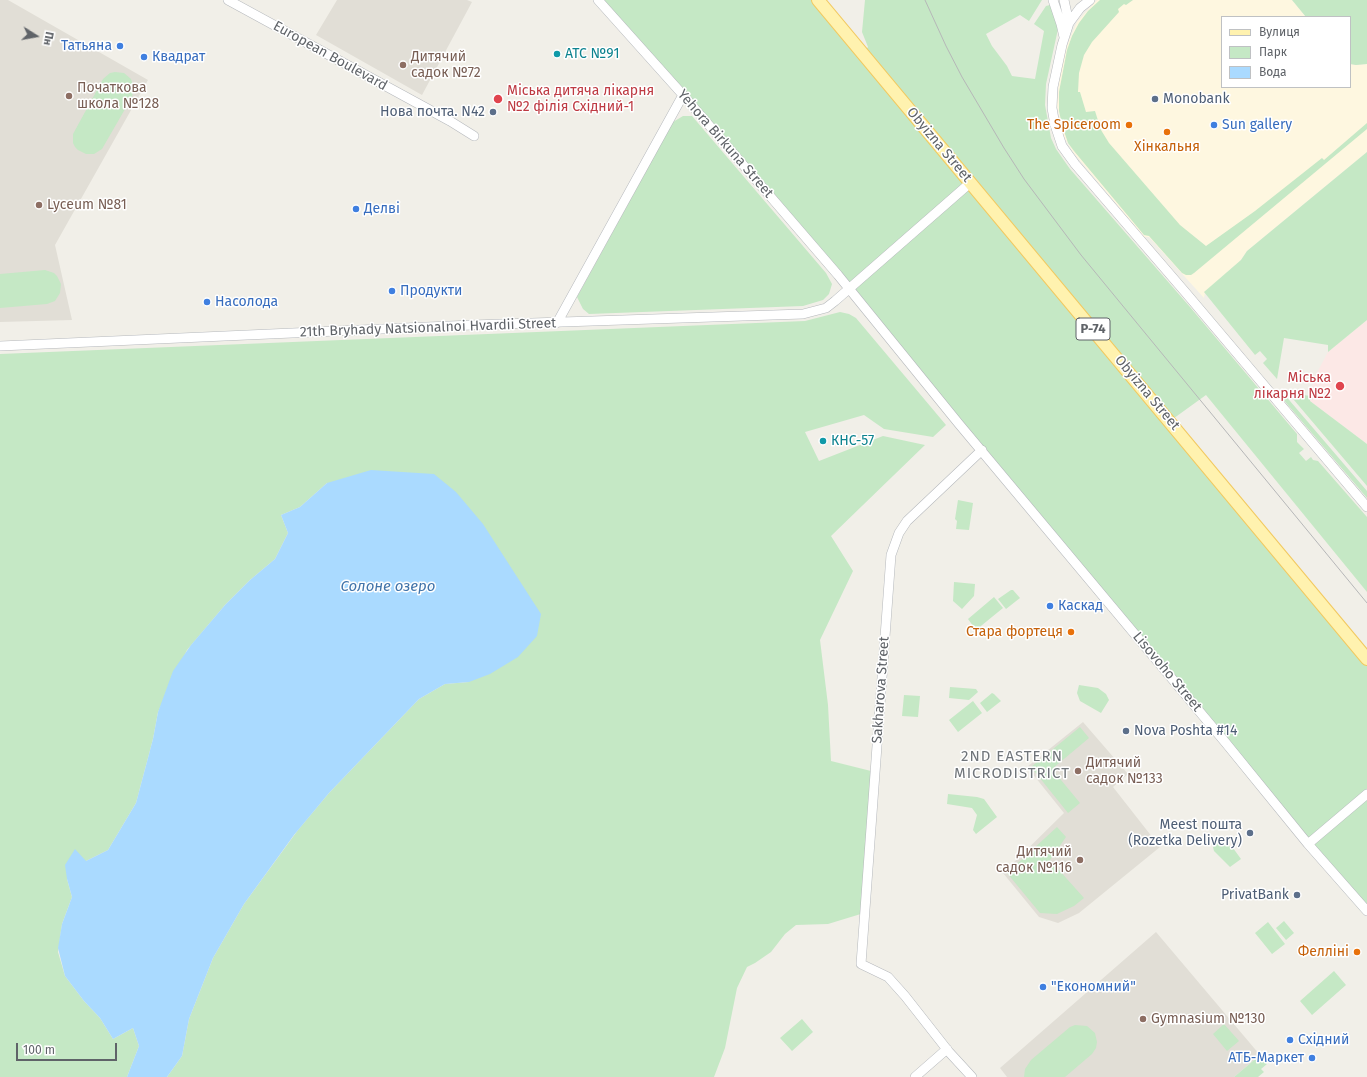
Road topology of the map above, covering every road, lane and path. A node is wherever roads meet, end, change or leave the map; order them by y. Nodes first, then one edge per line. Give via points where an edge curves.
1 (228, 0) edge
2 (598, 0) edge
3 (818, 0) edge
4 (1053, 0) edge
5 (1064, 0) edge
6 (1090, 0) edge
7 (1069, 23) junction
8 (1064, 39) junction
9 (683, 94) junction
10 (474, 136) dead end
11 (970, 183) junction
12 (850, 290) junction
13 (557, 323) junction
14 (0, 346) edge
15 (982, 450) junction
16 (1367, 507) edge
17 (1367, 659) edge
18 (1367, 794) edge
19 (1308, 844) junction
20 (1367, 912) edge
21 (947, 1049) junction
22 (915, 1077) edge
23 (972, 1077) edge

1 - 10 street, European Boulevard
2 - 9 street, Yehora Birkuna Street
3 - 11 main road, Obyizna Street / Р-74
4 - 8 street
5 - 7 street
6 - 7 street
7 - 8 street
8 - 16 street via 1053,87 1052,108 1058,136 1067,155
9 - 12 street, Yehora Birkuna Street
9 - 13 street
11 - 12 street, 21th Bryhady Natsionalnoi Hvardii Street
11 - 17 main road, Obyizna Street / Р-74
12 - 13 street, 21th Bryhady Natsionalnoi Hvardii Street via 826,308 803,314
12 - 15 street, Yehora Birkuna Street
13 - 14 street, 21th Bryhady Natsionalnoi Hvardii Street
15 - 19 street, Lisovoho Street
15 - 21 street, Sakharova Street via 907,521 899,533 891,555 861,964 888,977
18 - 19 street
19 - 20 street, Lisovoho Street
21 - 22 street
21 - 23 street

